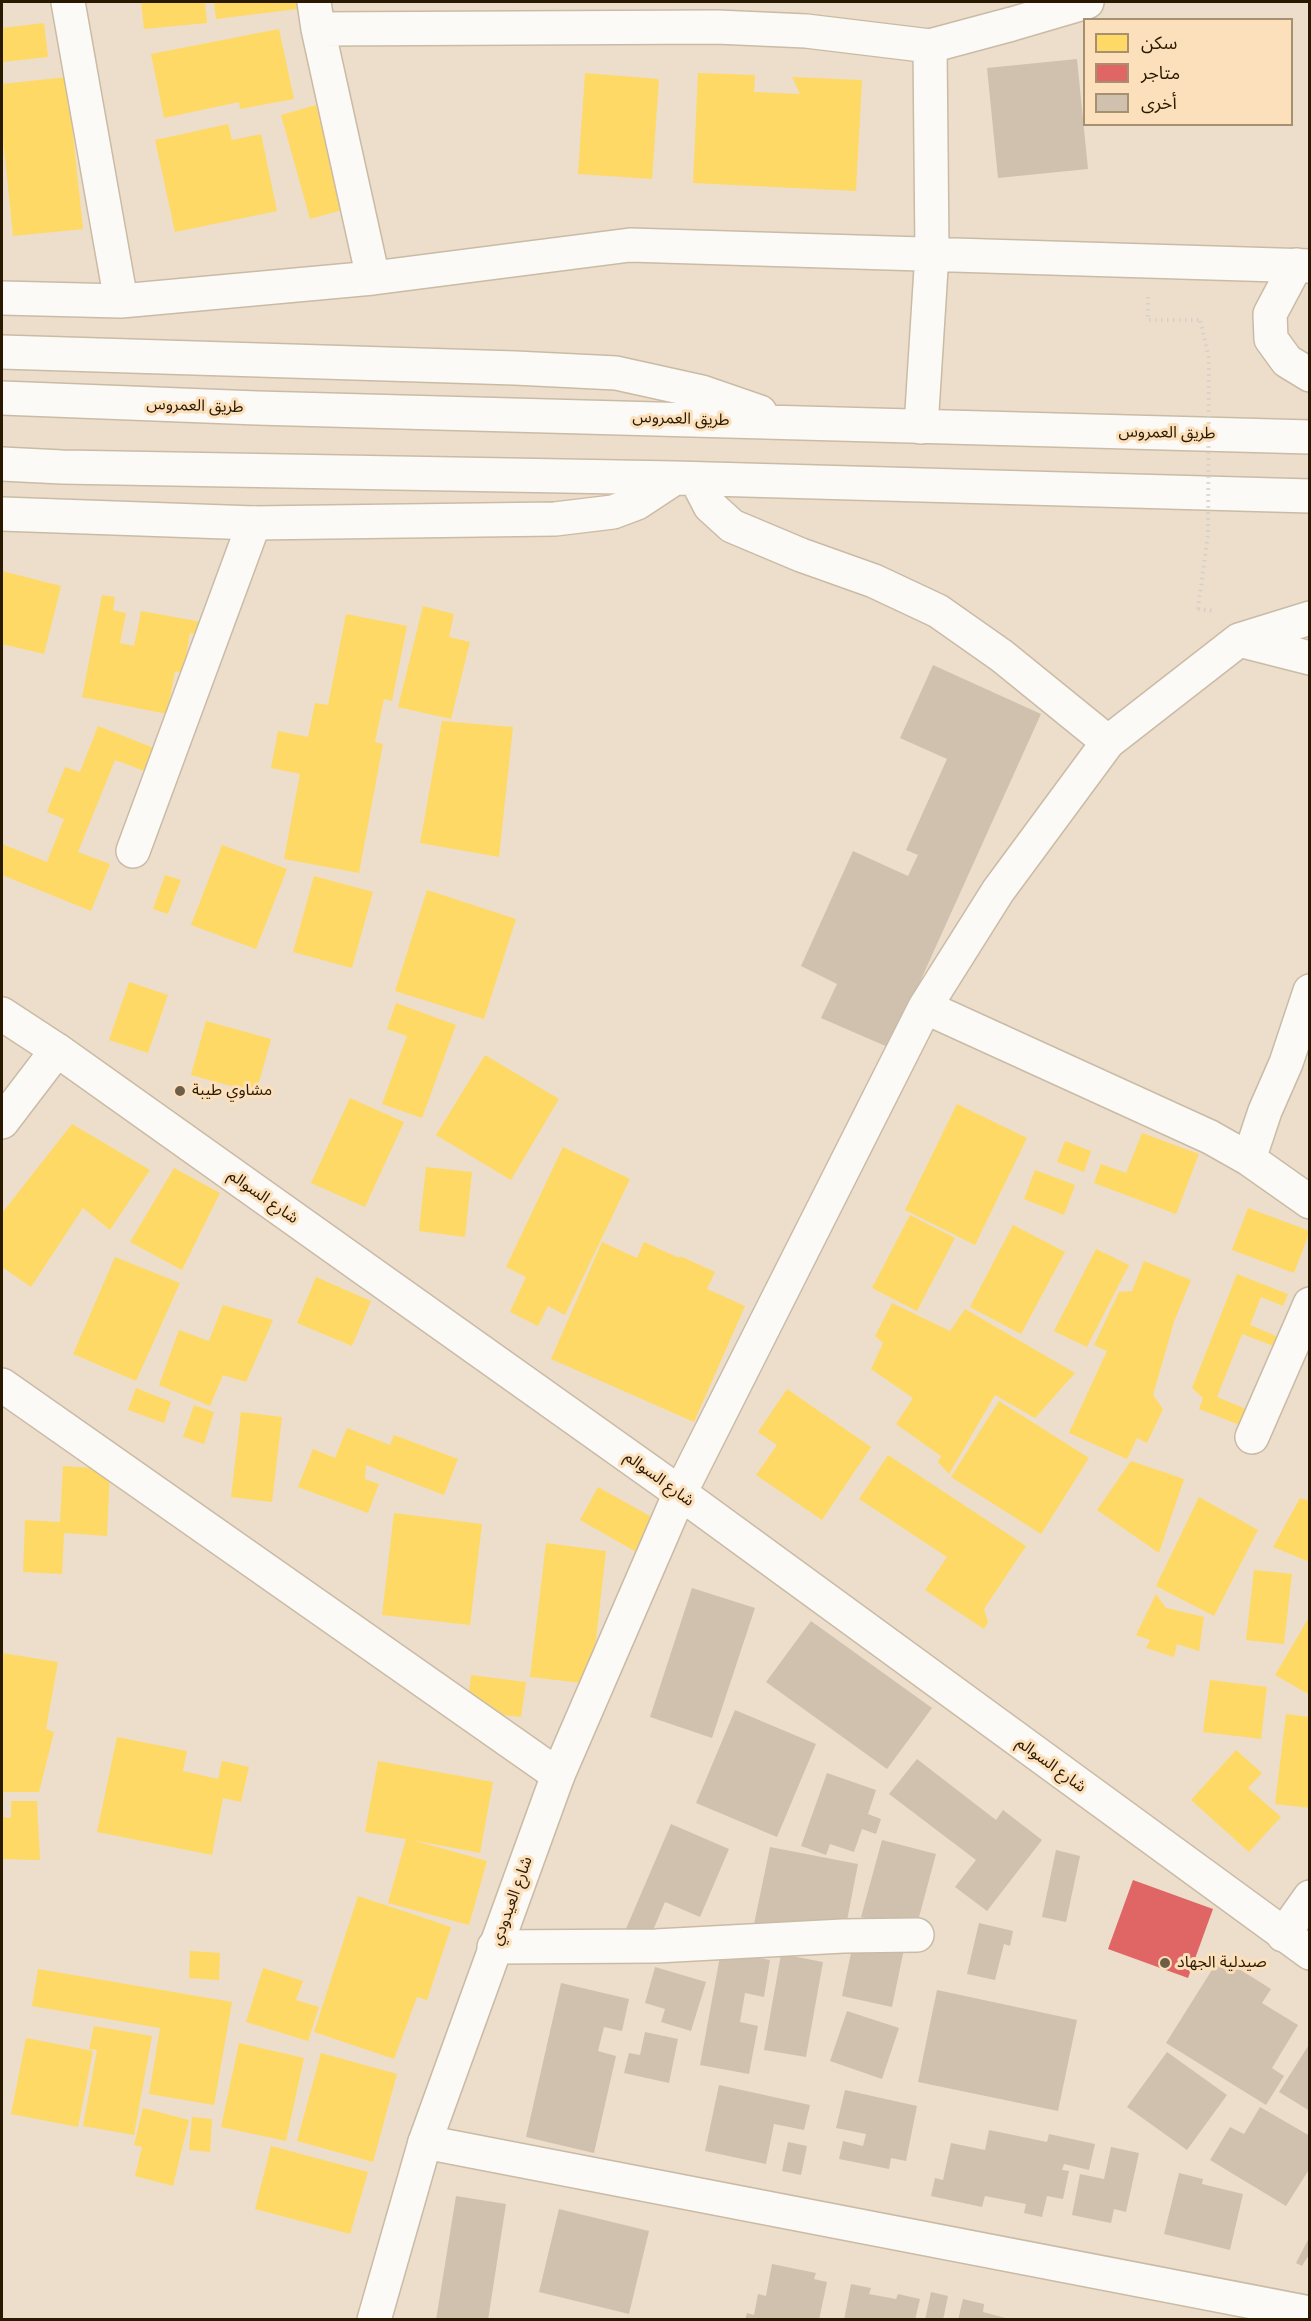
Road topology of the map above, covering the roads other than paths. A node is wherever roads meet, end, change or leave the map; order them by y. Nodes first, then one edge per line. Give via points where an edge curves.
1 (68, 2) edge
2 (1087, 2) edge
3 (316, 15) edge
4 (930, 46) junction
5 (932, 253) junction
6 (1303, 266) edge
7 (373, 278) junction
8 (2, 298) edge
9 (121, 301) junction
10 (2, 352) edge
11 (1310, 375) edge
12 (2, 398) edge
13 (793, 422) junction
14 (921, 427) junction
15 (1310, 437) edge
16 (2, 464) edge
17 (685, 479) junction
18 (1310, 496) edge
19 (2, 514) edge
20 (254, 523) junction
21 (1310, 618) edge
22 (1239, 640) junction
23 (1310, 658) edge
24 (1108, 742) junction
25 (133, 851) dead end
26 (1310, 991) edge
27 (925, 1007) junction
28 (2, 1014) edge
29 (57, 1050) junction
30 (1298, 1065) edge
31 (2, 1122) edge
32 (1249, 1159) junction
33 (1310, 1202) edge
34 (1310, 1304) edge
35 (2, 1385) edge
36 (1252, 1437) dead end
37 (680, 1493) junction
38 (558, 1775) junction
39 (1310, 1897) edge
40 (917, 1935) dead end
41 (1283, 1935) junction
42 (494, 1947) junction
43 (1310, 1953) edge
44 (425, 2142) junction
45 (1310, 2313) edge
46 (374, 2319) edge

1 - 9 street
2 - 4 street
3 - 4 street via 806,31
3 - 7 street
4 - 5 street
5 - 6 street
5 - 7 street via 630,245
5 - 14 street
6 - 11 street via 1270,314 1271,339 1287,361
7 - 9 street
8 - 9 street
10 - 13 street via 616,373 702,392
12 - 13 street, طريق العمروس
13 - 14 street, طريق العمروس
14 - 15 street, طريق العمروس
16 - 17 street
17 - 18 street
17 - 20 street via 613,512 555,519
17 - 24 street via 732,526 874,581 938,611 1002,656
19 - 20 street
20 - 25 street
21 - 22 street
22 - 23 street
22 - 24 street, شارع العيدودي
24 - 27 street, شارع العيدودي via 998,891
26 - 30 street
27 - 32 street via 1210,1137
27 - 37 street, شارع العيدودي
28 - 29 street, شارع السوالم
29 - 31 street
29 - 37 street, شارع السوالم
30 - 32 street via 1265,1111
32 - 33 street
34 - 36 street
35 - 38 street
37 - 38 street, شارع العيدودي
37 - 41 street, شارع السوالم
38 - 42 street, شارع العيدودي
39 - 41 street
40 - 42 street via 656,1946
41 - 43 street, شارع السوالم
42 - 44 street, شارع العيدودي
44 - 45 street
44 - 46 street, شارع العيدودي

